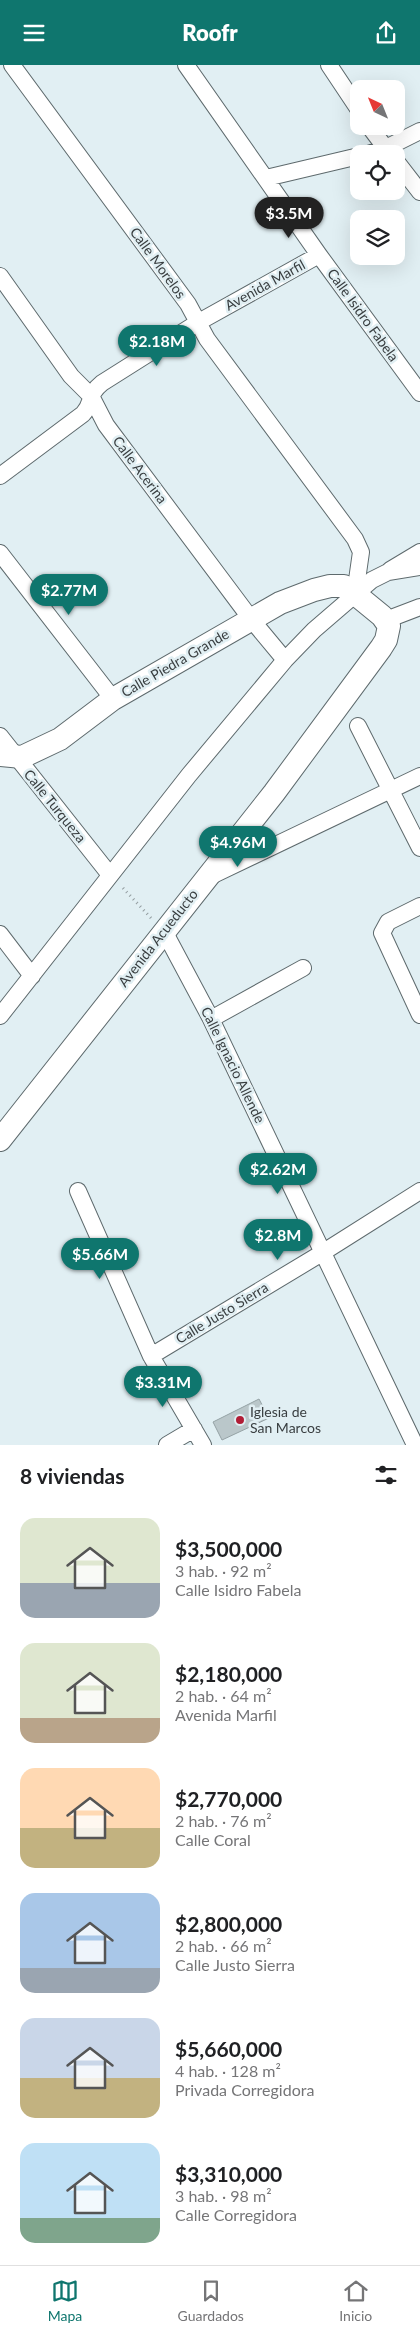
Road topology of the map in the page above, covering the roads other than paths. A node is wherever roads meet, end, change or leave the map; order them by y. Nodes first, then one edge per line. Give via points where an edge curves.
1 (12, 65) edge
2 (186, 65) edge
3 (329, 65) edge
4 (350, 96) edge
5 (420, 131) edge
6 (376, 135) edge
7 (383, 145) edge
8 (398, 145) edge
9 (350, 158) edge
10 (405, 173) edge
11 (266, 178) junction
12 (420, 192) edge
13 (319, 255) junction
14 (0, 276) edge
15 (197, 323) junction
16 (420, 393) edge
17 (91, 397) junction
18 (0, 476) edge
19 (420, 552) edge
20 (0, 553) edge
21 (420, 567) edge
22 (388, 572) junction
23 (355, 594) junction
24 (420, 607) edge
25 (251, 619) junction
26 (386, 620) junction
27 (285, 660) junction
28 (113, 699) junction
29 (358, 726) dead end
30 (0, 736) edge
31 (8, 756) edge
32 (420, 776) edge
33 (392, 790) junction
34 (420, 848) edge
35 (110, 875) junction
36 (205, 879) junction
37 (420, 906) edge
38 (164, 931) junction
39 (0, 934) edge
40 (303, 968) dead end
41 (32, 976) junction
42 (420, 1015) edge
43 (0, 1016) edge
44 (211, 1019) junction
45 (0, 1140) edge
46 (78, 1191) dead end
47 (420, 1191) edge
48 (322, 1253) junction
49 (151, 1356) junction
50 (194, 1429) junction
51 (167, 1445) edge
52 (203, 1445) edge
53 (416, 1445) edge

1 - 15 street, Calle Morelos via 188,304
2 - 11 street, Calle Isidro Fabela
3 - 4 street
5 - 8 street
6 - 7 street
9 - 11 street
10 - 12 street
11 - 13 street, Calle Isidro Fabela
13 - 15 street, Avenida Marfil
13 - 16 street, Calle Isidro Fabela
14 - 17 street, Calle Acerina via 71,376
15 - 17 street, Avenida Marfil via 102,383 94,389
15 - 23 street, Calle Morelos via 356,539 360,562
17 - 18 street, Avenida Marfil via 83,414
17 - 25 street, Calle Acerina via 106,425
19 - 22 street
20 - 28 street
21 - 22 street
22 - 23 street
23 - 25 street, Calle Piedra Grande via 344,586 314,589
23 - 26 street
23 - 27 street via 314,629
24 - 26 street
25 - 27 street, Calle Acerina
25 - 28 street, Calle Piedra Grande
26 - 36 street, Avenida Acueducto via 388,631 381,648 274,793
27 - 35 street via 188,775
28 - 31 street, Calle Piedra Grande via 60,739 30,754
29 - 33 street
30 - 31 street, Calle Turqueza
31 - 35 street, Calle Turqueza
32 - 33 street
33 - 34 street
33 - 36 street
35 - 41 street
36 - 38 street, Avenida Acueducto
37 - 42 street via 388,922 382,933
38 - 44 street, Calle Ignacio Allende
38 - 45 street, Avenida Acueducto
39 - 41 street
40 - 44 street
41 - 43 street
44 - 48 street, Calle Ignacio Allende
46 - 49 street
47 - 48 street, Calle Justo Sierra
48 - 49 street, Calle Justo Sierra
48 - 53 street, Calle Ignacio Allende
49 - 50 street
50 - 51 street
50 - 52 street

